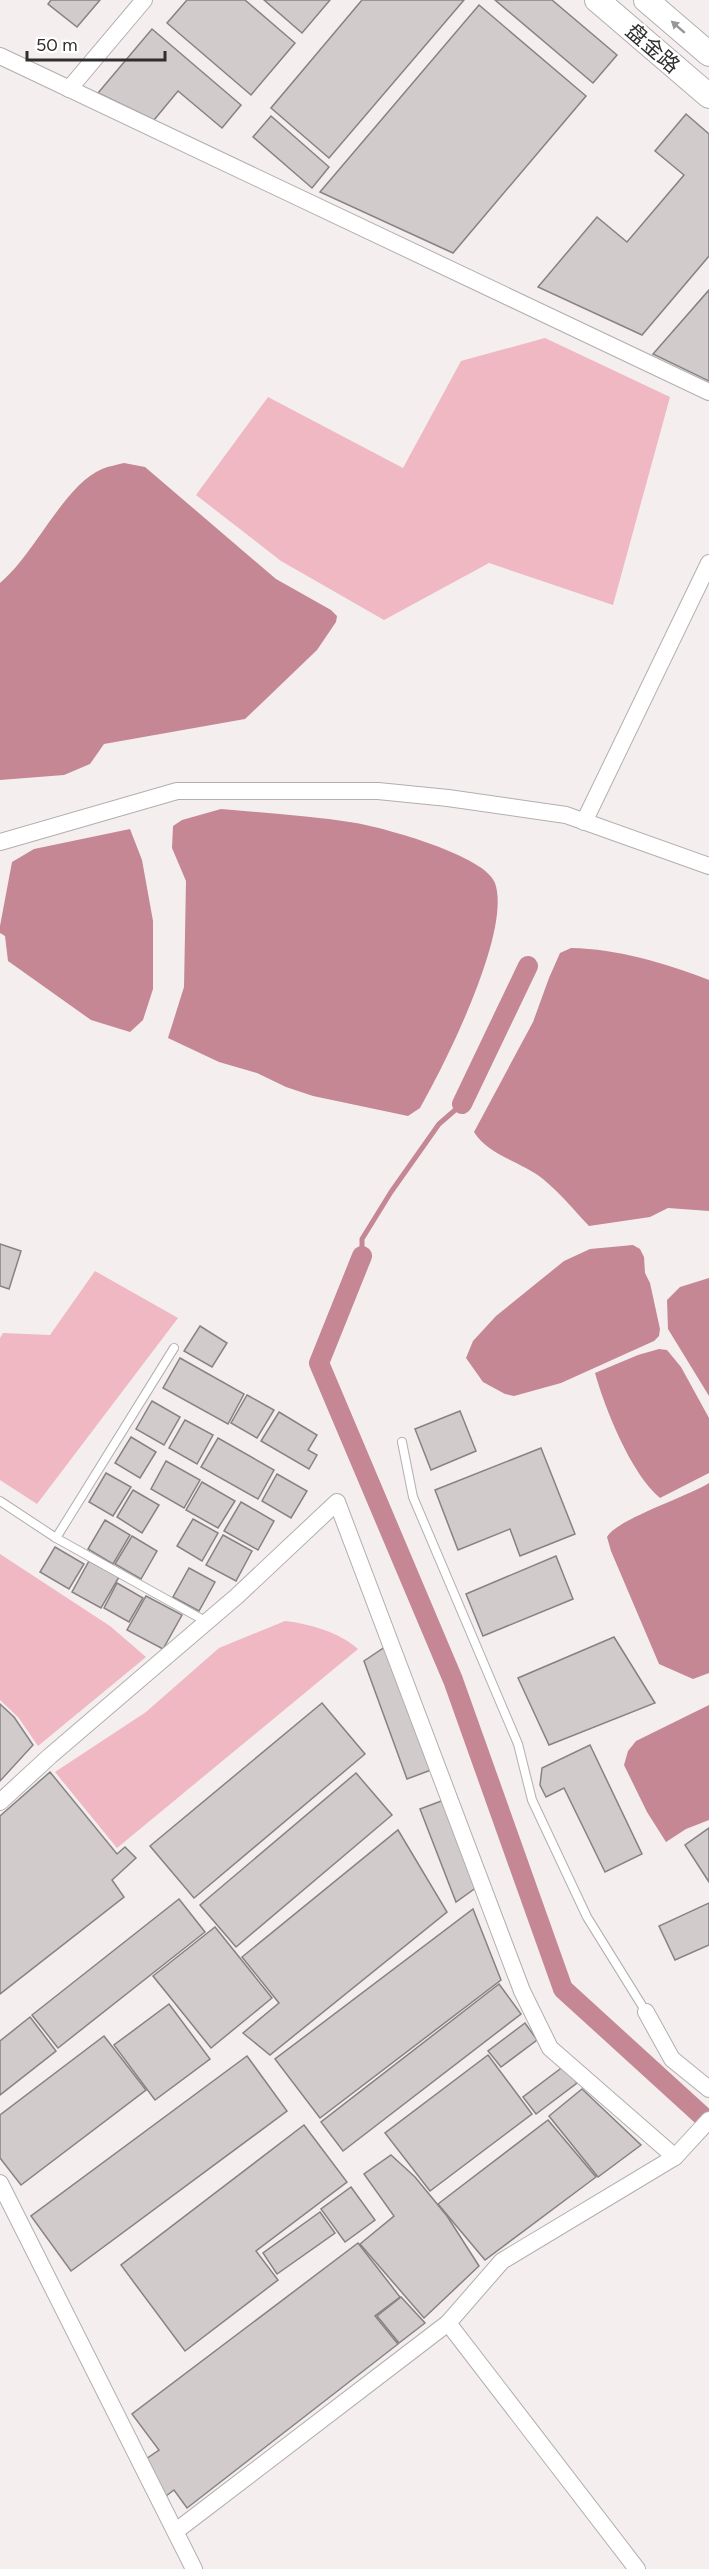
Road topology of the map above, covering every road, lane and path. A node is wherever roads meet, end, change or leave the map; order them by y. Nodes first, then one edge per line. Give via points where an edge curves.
1 (144, 0) edge
2 (597, 0) edge
3 (646, 0) edge
4 (709, 54) edge
5 (0, 56) edge
6 (69, 89) junction
7 (709, 96) edge
8 (709, 392) edge
9 (709, 563) edge
10 (584, 822) junction
11 (0, 842) edge
12 (709, 866) edge
13 (174, 1348) dead end
14 (402, 1442) dead end
15 (0, 1501) edge
16 (56, 1538) junction
17 (207, 1622) junction
18 (0, 1802) edge
19 (646, 2012) joint
20 (709, 2089) edge
21 (709, 2120) edge
22 (675, 2157) junction
23 (0, 2183) edge
24 (448, 2323) junction
25 (176, 2531) junction
26 (194, 2569) edge
27 (637, 2569) edge

1 - 6 street
2 - 7 street, 盘金路
4 -> 3 street, 盘金路
5 - 6 street
6 - 8 street
9 - 10 street
10 - 11 street via 556,814 378,791 177,791
10 - 12 street
13 - 16 lane
14 - 19 lane via 413,1497 518,1744 532,1800 587,1917
15 - 16 lane
16 - 17 lane
17 - 18 street
17 - 22 street via 337,1502 522,1991 550,2048
19 - 20 street via 672,2059
21 - 22 street
22 - 24 street via 502,2261
23 - 25 street
24 - 25 street
24 - 27 street
25 - 26 street

